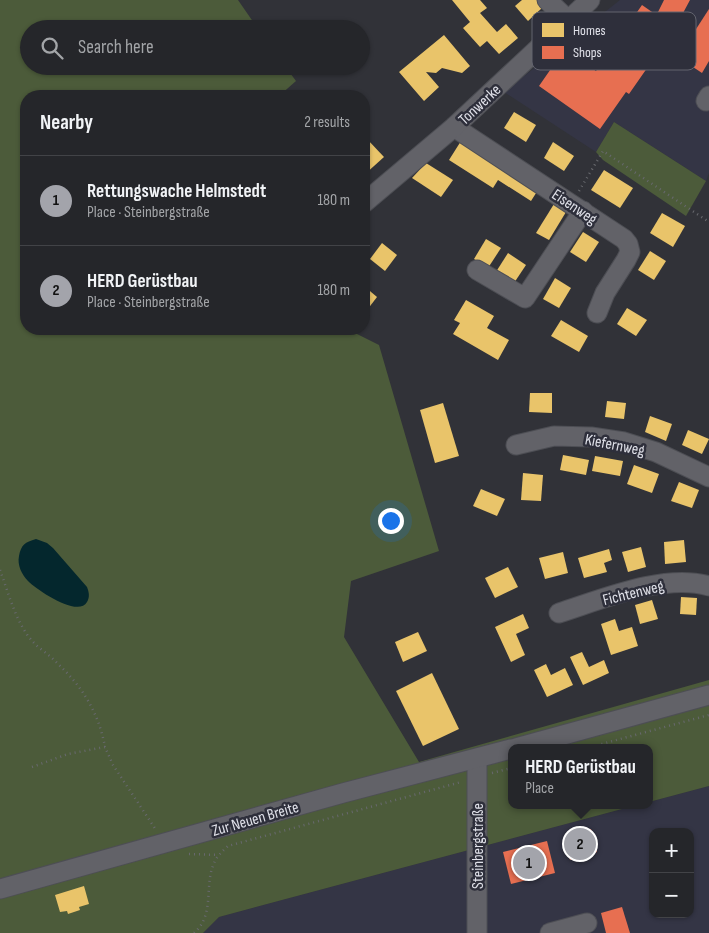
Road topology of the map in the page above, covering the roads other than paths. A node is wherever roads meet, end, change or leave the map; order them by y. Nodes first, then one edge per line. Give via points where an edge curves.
1 (547, 0) edge
2 (590, 0) edge
3 (560, 12) edge
4 (577, 12) edge
5 (532, 54) edge
6 (454, 127) junction
7 (370, 198) edge
8 (577, 207) junction
9 (477, 270) dead end
10 (597, 313) dead end
11 (516, 445) dead end
12 (709, 477) edge
13 (709, 586) edge
14 (559, 613) dead end
15 (709, 695) edge
16 (531, 744) edge
17 (508, 750) edge
18 (476, 758) junction
19 (0, 889) edge
20 (587, 923) dead end
21 (477, 933) edge
22 (550, 933) edge

1 - 3 street
2 - 4 street, Tonwerke
5 - 6 street, Tonwerke
6 - 7 street, Tonwerke
6 - 8 street, Eisenweg
8 - 9 street via 525,298
8 - 10 street, Eisenweg via 624,239 630,252
11 - 12 street, Kiefernweg via 554,436 624,442 656,452
13 - 14 street, Fichtenweg via 679,582 656,585
15 - 16 street
17 - 18 street, Zur Neuen Breite
18 - 19 street, Zur Neuen Breite
18 - 21 street, Steinbergstraße
20 - 22 street

